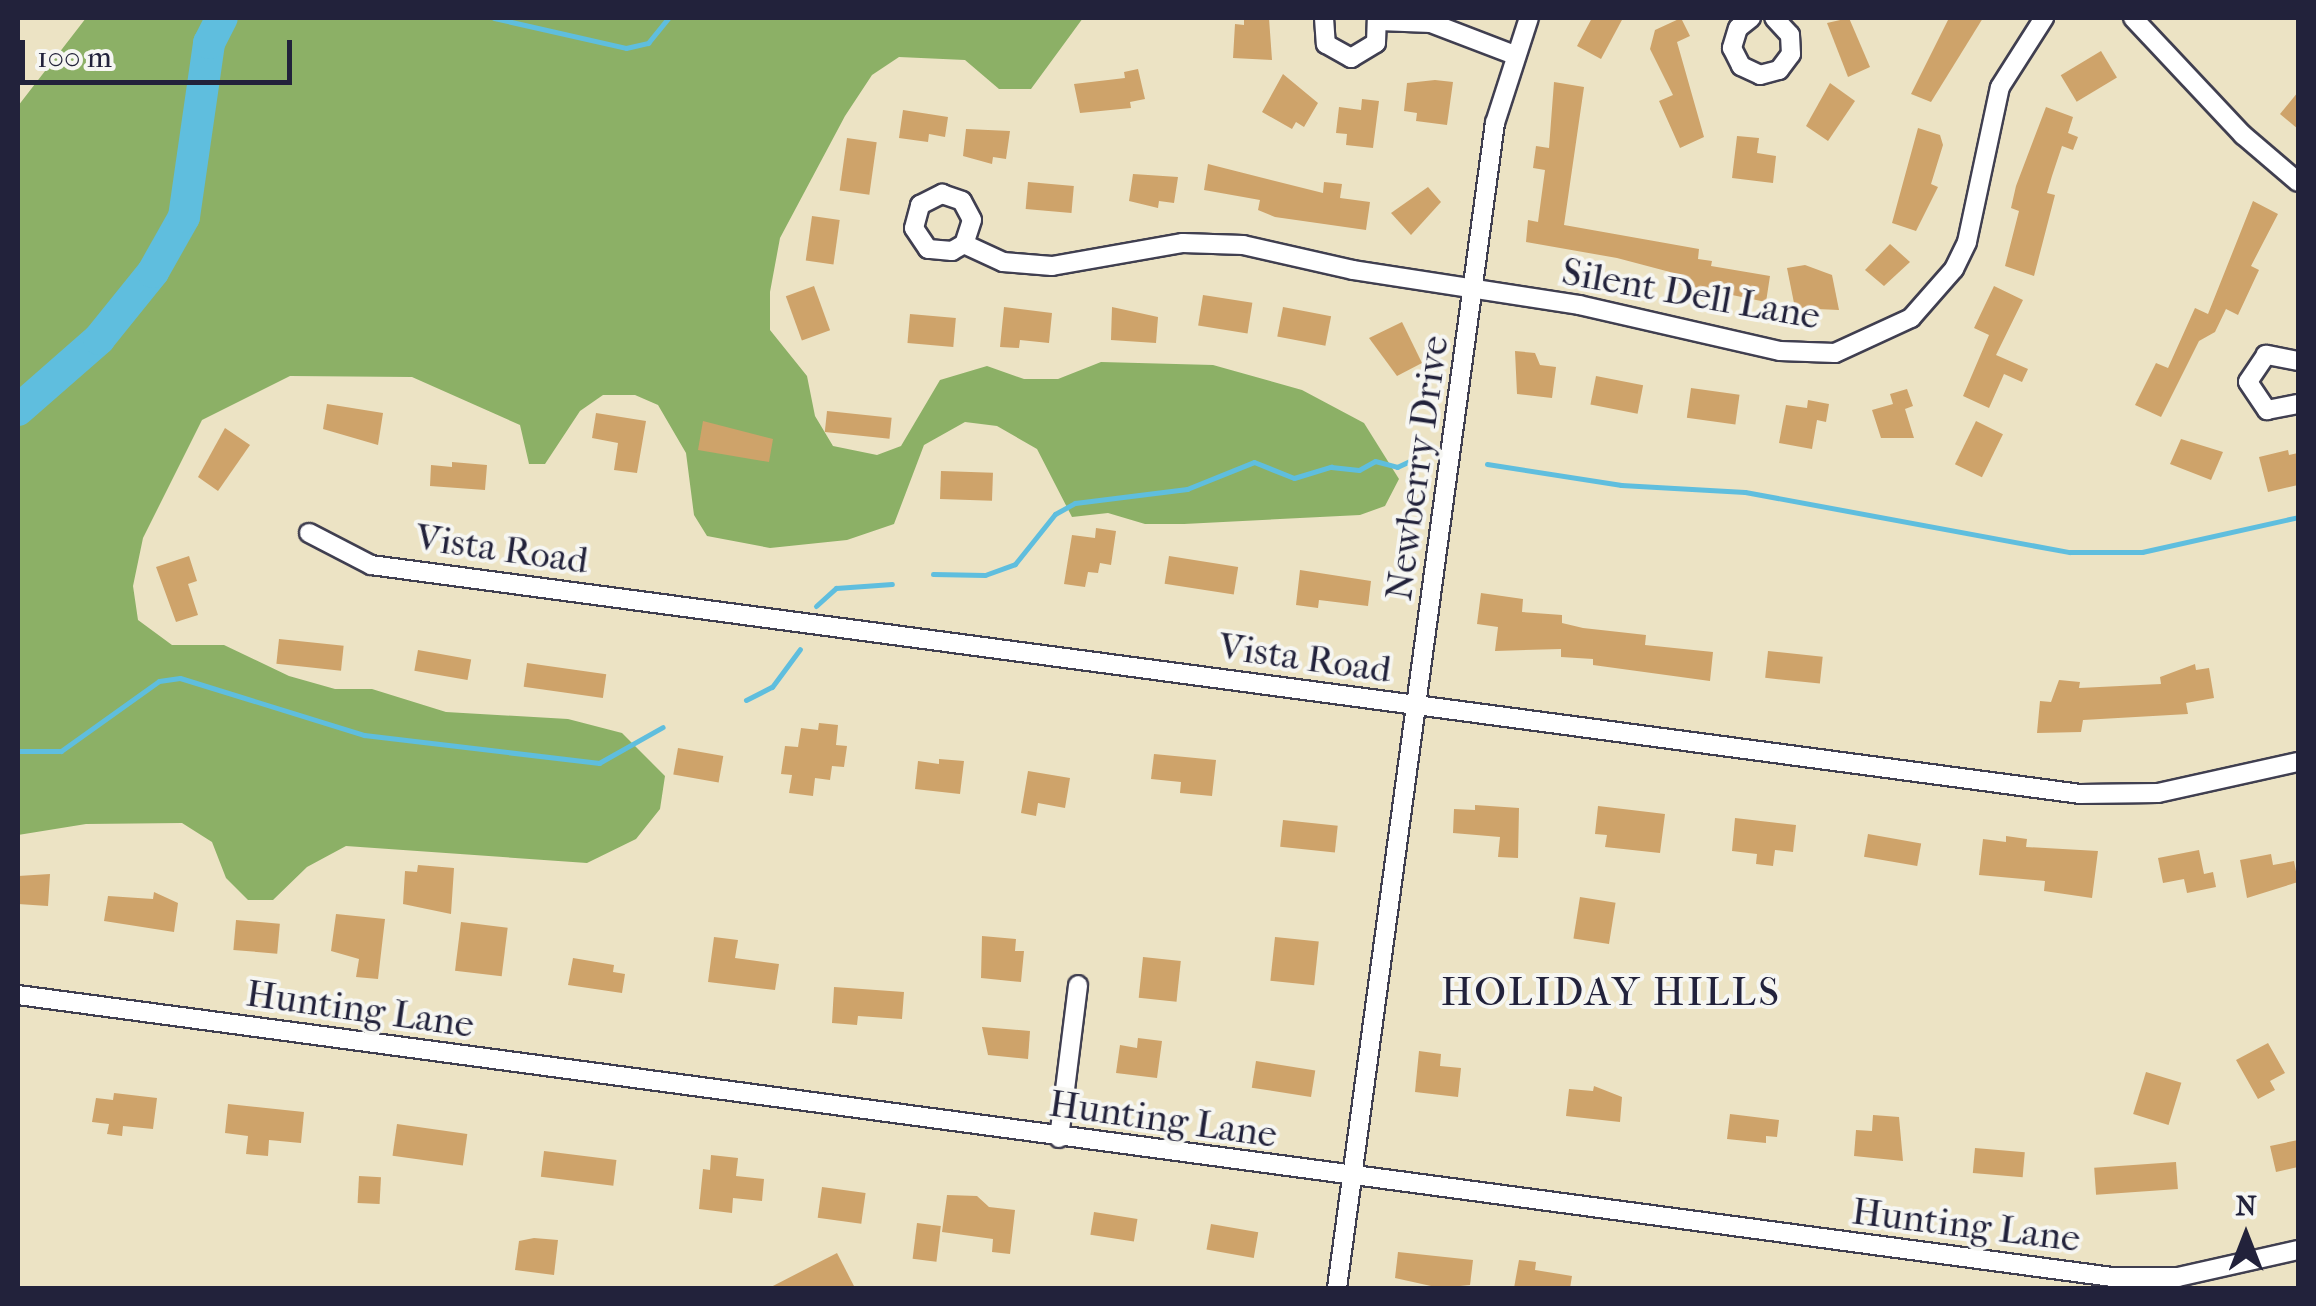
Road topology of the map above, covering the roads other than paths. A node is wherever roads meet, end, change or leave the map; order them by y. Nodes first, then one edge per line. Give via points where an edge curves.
1 (1324, 18) edge
2 (1529, 18) edge
3 (1749, 18) edge
4 (1774, 18) edge
5 (2044, 18) edge
6 (2134, 18) edge
7 (1378, 19) edge
8 (1512, 54) junction
9 (2298, 182) edge
10 (964, 244) dead end
11 (1474, 291) junction
12 (2298, 336) edge
13 (2294, 358) edge
14 (2298, 404) edge
15 (309, 533) dead end
16 (1417, 706) junction
17 (2298, 762) edge
18 (1078, 984) dead end
19 (18, 996) edge
20 (1058, 1138) junction
21 (1352, 1178) junction
22 (2298, 1250) edge
23 (1337, 1288) edge

1 - 7 street via 1326,44 1351,58 1376,43
2 - 8 street, Newberry Drive
3 - 4 street via 1734,34 1734,54 1746,70 1766,75 1784,65 1792,48 1788,30
5 - 11 street, Silent Dell Lane via 2000,87 1967,242 1954,269 1936,296 1886,334 1835,353 1780,351 1579,305
6 - 9 street via 2243,136
7 - 8 street via 1431,22
8 - 11 street, Newberry Drive via 1495,123
10 - 11 street, Silent Dell Lane via 1003,262 1052,266 1183,243 1243,244
11 - 16 street, Newberry Drive
12 - 13 street
13 - 14 street via 2266,355 2248,382 2267,410
15 - 16 street, Vista Road via 371,565
16 - 17 street, Vista Road via 2096,795 2158,793
16 - 21 street, Newberry Drive
18 - 20 street
19 - 20 street, Hunting Lane
20 - 21 street, Hunting Lane
21 - 22 street, Hunting Lane via 2111,1277 2178,1277
21 - 23 street, Newberry Drive

